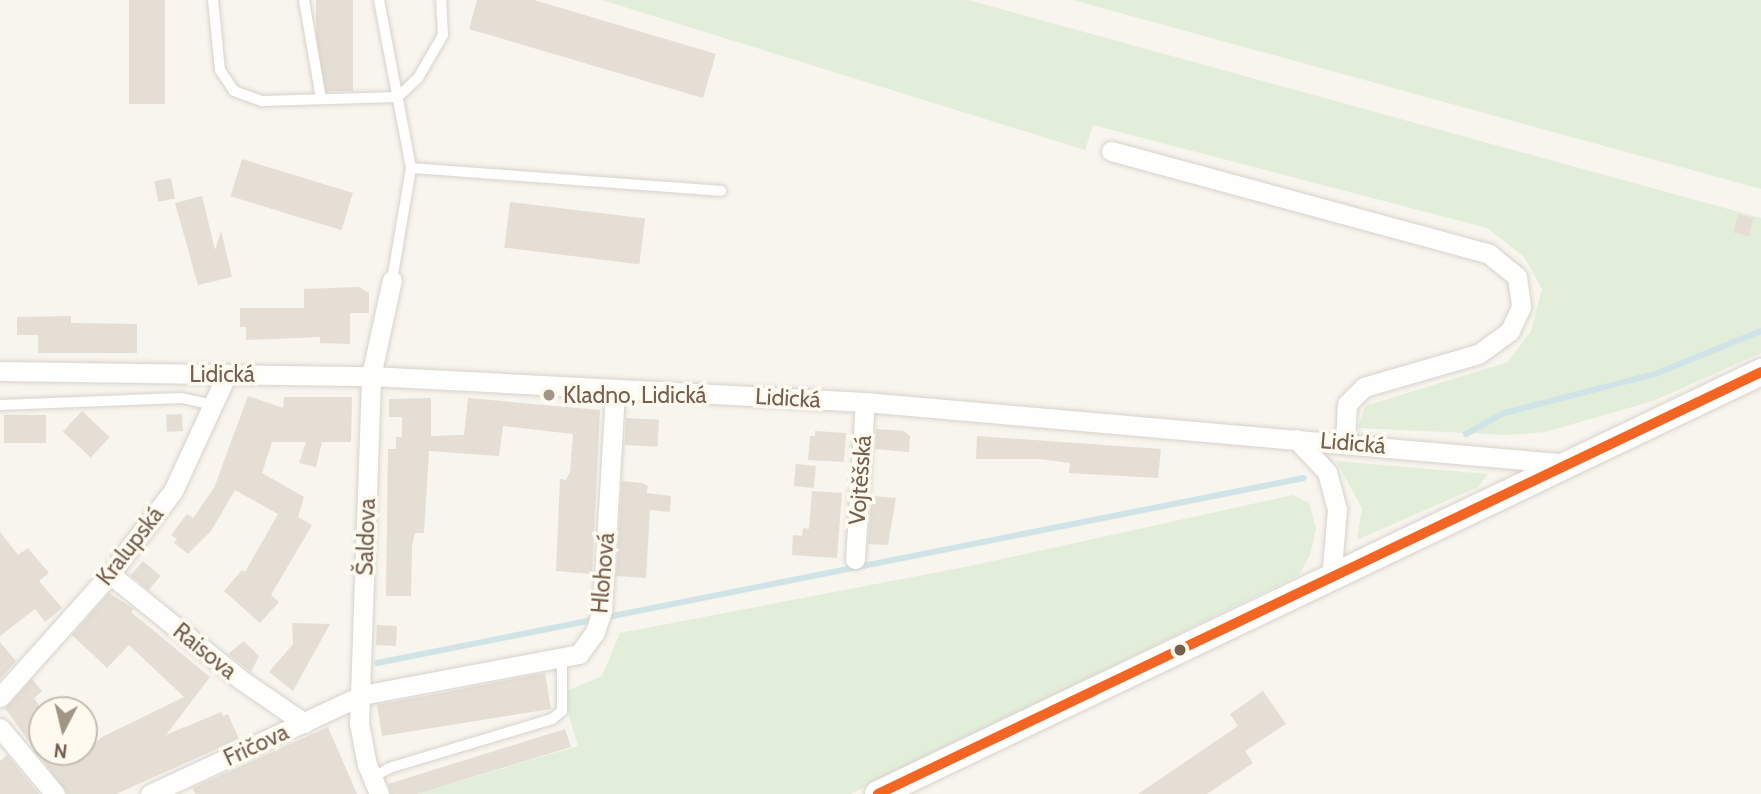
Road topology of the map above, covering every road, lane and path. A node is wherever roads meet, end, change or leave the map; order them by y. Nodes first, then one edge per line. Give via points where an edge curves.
1 (214, 0) edge
2 (304, 0) edge
3 (379, 0) edge
4 (441, 0) edge
5 (398, 97) junction
6 (321, 98) junction
7 (1111, 150) dead end
8 (411, 168) junction
9 (721, 191) dead end
10 (392, 280) joint
11 (0, 371) edge
12 (1761, 372) edge
13 (227, 374) junction
14 (371, 376) junction
15 (615, 390) junction
16 (865, 401) junction
17 (0, 405) edge
18 (212, 405) junction
19 (1296, 439) junction
20 (1345, 442) junction
21 (1574, 464) junction
22 (855, 559) dead end
23 (110, 574) junction
24 (1331, 579) junction
25 (562, 660) junction
26 (362, 695) junction
27 (0, 696) edge
28 (304, 723) junction
29 (0, 728) edge
30 (376, 786) edge
31 (55, 794) edge
32 (150, 794) edge
33 (878, 794) edge

1 - 6 lane via 220,70 234,90 262,101
2 - 6 lane
3 - 5 lane
4 - 5 lane via 443,35 418,78
5 - 6 lane
5 - 8 lane
7 - 20 street via 1489,254 1517,277 1521,307 1510,331 1478,354 1364,387 1348,404
8 - 9 lane
8 - 10 lane
10 - 14 street, Šaldova
11 - 13 street, Lidická
12 - 21 main road
13 - 14 street, Lidická
13 - 18 street, Kralupská
14 - 15 street, Lidická
14 - 26 street, Šaldova
15 - 16 street, Lidická
15 - 25 street, Hlohová via 602,611 595,632 579,654
16 - 19 street, Lidická
16 - 22 street, Vojtěšská
17 - 18 lane via 141,398 182,398
18 - 23 street, Kralupská via 173,491
19 - 20 street, Lidická
19 - 24 street via 1326,472 1337,509
20 - 21 street, Lidická
21 - 24 main road
23 - 27 street, Kralupská
23 - 28 street, Raisova via 240,679
24 - 33 main road
25 - 26 street, Hlohová
25 - 30 lane via 562,711 552,719 389,768
26 - 28 street, Fričova
26 - 30 street, Šaldova via 359,723
28 - 32 street, Fričova
29 - 31 street

